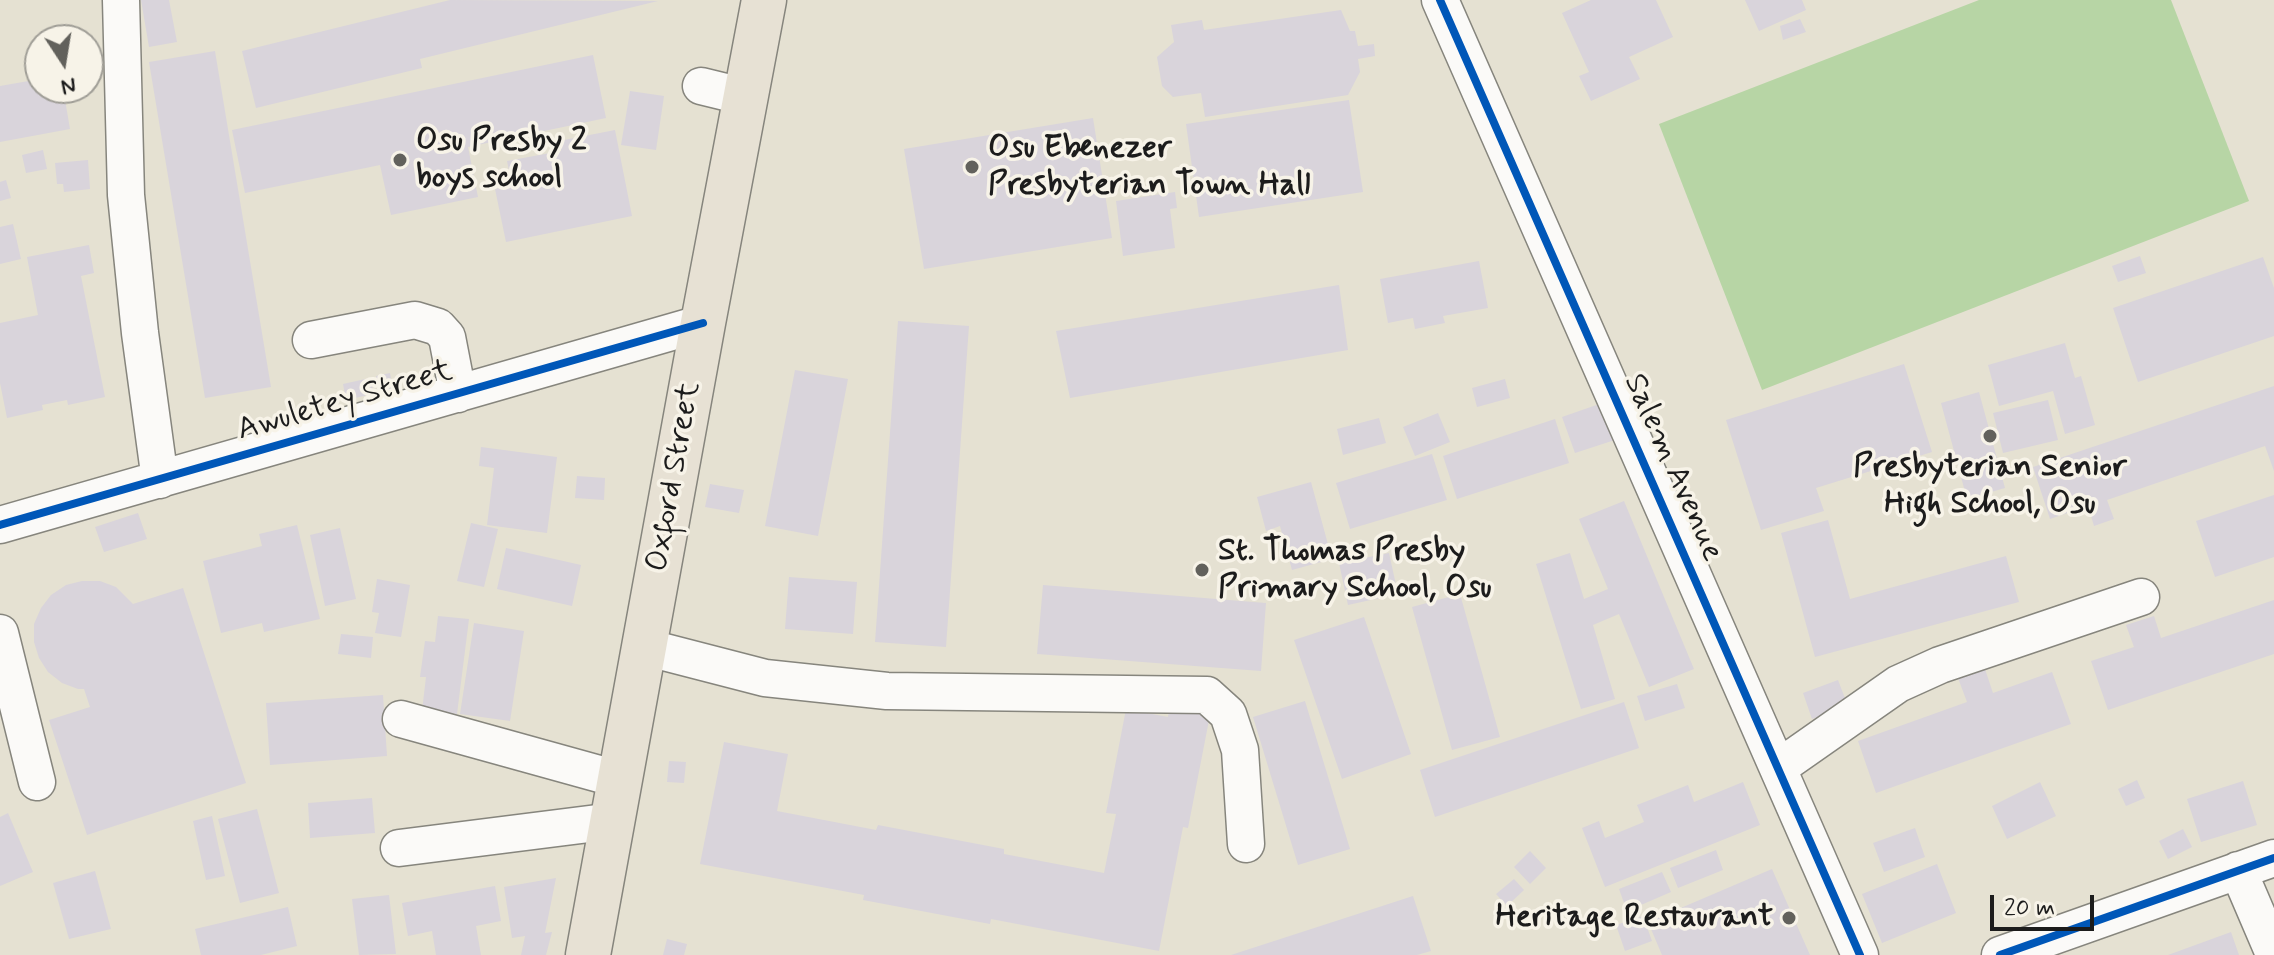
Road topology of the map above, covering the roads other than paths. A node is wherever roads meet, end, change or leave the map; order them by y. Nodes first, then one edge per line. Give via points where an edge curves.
1 (121, 0) edge
2 (764, 0) edge
3 (1440, 0) edge
4 (701, 86) dead end
5 (746, 97) junction
6 (703, 323) junction
7 (311, 340) dead end
8 (458, 394) junction
9 (160, 480) junction
10 (0, 525) edge
11 (2141, 597) dead end
12 (0, 633) edge
13 (645, 647) junction
14 (401, 719) dead end
15 (1778, 768) junction
16 (37, 782) dead end
17 (617, 800) junction
18 (1246, 844) dead end
19 (399, 848) dead end
20 (2274, 858) edge
21 (2238, 870) junction
22 (2274, 954) edge
23 (588, 955) edge
24 (1860, 955) edge
25 (2000, 955) edge

1 - 9 street via 126,195
2 - 5 main road, Oxford Street
3 - 15 street, Salem Avenue
4 - 5 street
5 - 6 main road, Oxford Street
6 - 8 street, Awuletey Street
6 - 13 main road, Oxford Street
7 - 8 street via 415,320 438,327 447,337
8 - 9 street, Awuletey Street
9 - 10 street, Awuletey Street
11 - 15 street via 1912,677
12 - 16 street
13 - 17 main road, Oxford Street
13 - 18 street via 765,678 887,691 1207,695 1228,714 1240,750
14 - 17 street
15 - 24 street, Salem Avenue
17 - 19 street
17 - 23 main road, Oxford Street
20 - 21 street
21 - 22 street
21 - 25 street

